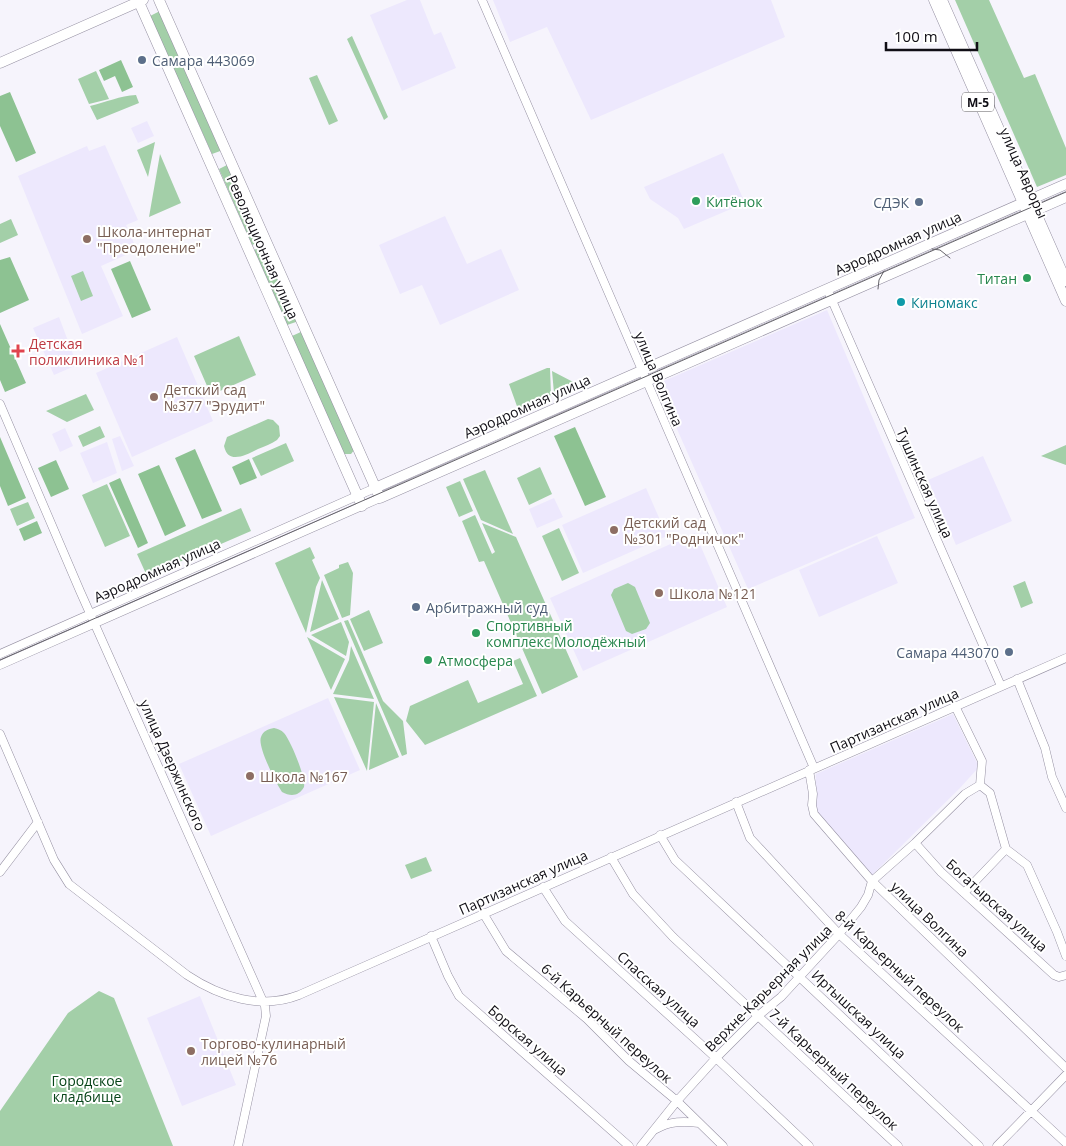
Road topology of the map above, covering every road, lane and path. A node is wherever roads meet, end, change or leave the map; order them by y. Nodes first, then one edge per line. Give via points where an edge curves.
1 (159, 0) edge
2 (482, 0) edge
3 (934, 0) edge
4 (942, 0) edge
5 (140, 1) edge
6 (0, 63) edge
7 (1066, 184) edge
8 (1066, 197) edge
9 (1026, 202) junction
10 (1031, 213) junction
11 (1066, 281) edge
12 (827, 289) junction
13 (832, 300) junction
14 (1066, 301) edge
15 (642, 370) junction
16 (647, 381) junction
17 (0, 404) edge
18 (357, 448) junction
19 (341, 457) junction
20 (374, 488) junction
21 (358, 495) junction
22 (380, 498) junction
23 (362, 506) junction
24 (91, 614) junction
25 (96, 623) junction
26 (0, 654) edge
27 (1065, 660) edge
28 (0, 665) edge
29 (1017, 679) junction
30 (1001, 686) junction
31 (955, 706) junction
32 (0, 734) edge
33 (812, 769) junction
34 (980, 785) junction
35 (736, 802) junction
36 (1066, 808) edge
37 (38, 822) junction
38 (660, 835) junction
39 (915, 843) junction
40 (1006, 849) junction
41 (0, 855) edge
42 (611, 857) junction
43 (8, 860) junction
44 (0, 872) edge
45 (872, 881) junction
46 (543, 887) junction
47 (964, 893) junction
48 (483, 913) junction
49 (839, 934) junction
50 (431, 936) junction
51 (1066, 956) edge
52 (799, 975) junction
53 (1066, 975) edge
54 (264, 1001) junction
55 (759, 1015) junction
56 (716, 1058) junction
57 (1066, 1068) edge
58 (1066, 1075) edge
59 (677, 1101) junction
60 (1031, 1110) junction
61 (699, 1123) junction
62 (654, 1130) junction
63 (1066, 1143) edge
64 (238, 1146) edge
65 (630, 1146) edge
66 (641, 1146) edge
67 (723, 1146) edge
68 (809, 1146) edge
69 (898, 1146) edge
70 (979, 1146) edge
71 (997, 1146) edge

1 - 18 main road, Революционная улица
2 - 15 street, улица Волгина
3 - 9 main road, улица Авроры / М-5
4 - 9 main road, улица Авроры / М-5
5 - 6 main road
5 - 19 main road, Революционная улица
7 - 9 main road, Аэродромная улица
8 - 10 main road, Аэродромная улица
9 - 10 main road, улица Авроры / М-5
9 - 12 main road, Аэродромная улица
10 - 11 main road, улица Авроры / М-5
10 - 13 main road, Аэродромная улица
10 - 14 main road, улица Авроры / М-5
12 - 13 street, Тушинская улица
12 - 15 main road, Аэродромная улица
13 - 16 main road, Аэродромная улица
13 - 30 street, Тушинская улица
15 - 16 street, улица Волгина
15 - 20 main road, Аэродромная улица
16 - 22 main road, Аэродромная улица
16 - 33 street, улица Волгина
17 - 24 street, улица Дзержинского
18 - 19 main road via 352,458
18 - 20 main road, Революционная улица
19 - 21 main road, Революционная улица
20 - 21 street, Аэродромная улица
20 - 22 main road, Революционная улица
21 - 23 main road, Революционная улица
21 - 24 street, Аэродромная улица
22 - 23 street, Аэродромная улица
23 - 25 street, Аэродромная улица
24 - 25 street, улица Дзержинского
24 - 26 street, Аэродромная улица
25 - 28 street, Аэродромная улица
25 - 54 street, улица Дзержинского
27 - 29 street, Партизанская улица
29 - 30 street, Партизанская улица
29 - 36 street
30 - 31 street, Партизанская улица
31 - 33 street, Партизанская улица
31 - 34 street via 982,761
32 - 37 street, Партизанская улица
33 - 35 street, Партизанская улица
33 - 45 street, улица Волгина via 814,814
34 - 39 street, Верхне-Карьерная улица via 965,794
34 - 40 street via 990,794
35 - 38 street, Партизанская улица
35 - 49 street, 8-й Карьерный переулок via 750,838
37 - 43 street
37 - 54 street, Партизанская улица via 61,873 80,894 206,988 233,997
38 - 42 street, Партизанская улица
38 - 52 street, Иртышская улица via 675,860
39 - 45 street, Верхне-Карьерная улица
39 - 47 street, Богатырская улица
40 - 47 street
40 - 51 street via 1026,865
41 - 43 street
42 - 46 street, Партизанская улица
42 - 55 street, 7-й Карьерный переулок via 633,894 674,937
43 - 44 street
45 - 49 street, Верхне-Карьерная улица via 861,907
45 - 57 street, улица Волгина
46 - 48 street, Партизанская улица
46 - 56 street, Спасская улица via 565,921
47 - 53 street, Богатырская улица via 1054,975
48 - 50 street, Партизанская улица
48 - 59 street, 6-й Карьерный переулок via 506,952 587,1019 629,1061
49 - 52 street, Верхне-Карьерная улица
49 - 60 street, 8-й Карьерный переулок
50 - 54 street, Партизанская улица via 292,997
50 - 65 street, Борская улица via 460,996
52 - 55 street, Верхне-Карьерная улица via 781,997
52 - 70 street, Иртышская улица
54 - 64 street, улица Дзержинского via 266,1016
55 - 56 street, Верхне-Карьерная улица
55 - 69 street, 7-й Карьерный переулок
56 - 59 street, Верхне-Карьерная улица
56 - 68 street, Спасская улица
58 - 60 street
59 - 61 street, 6-й Карьерный переулок
59 - 62 street, Верхне-Карьерная улица
60 - 63 street, 8-й Карьерный переулок
60 - 71 street
61 - 62 street via 677,1122
61 - 67 street, 6-й Карьерный переулок
62 - 66 street, Верхне-Карьерная улица

